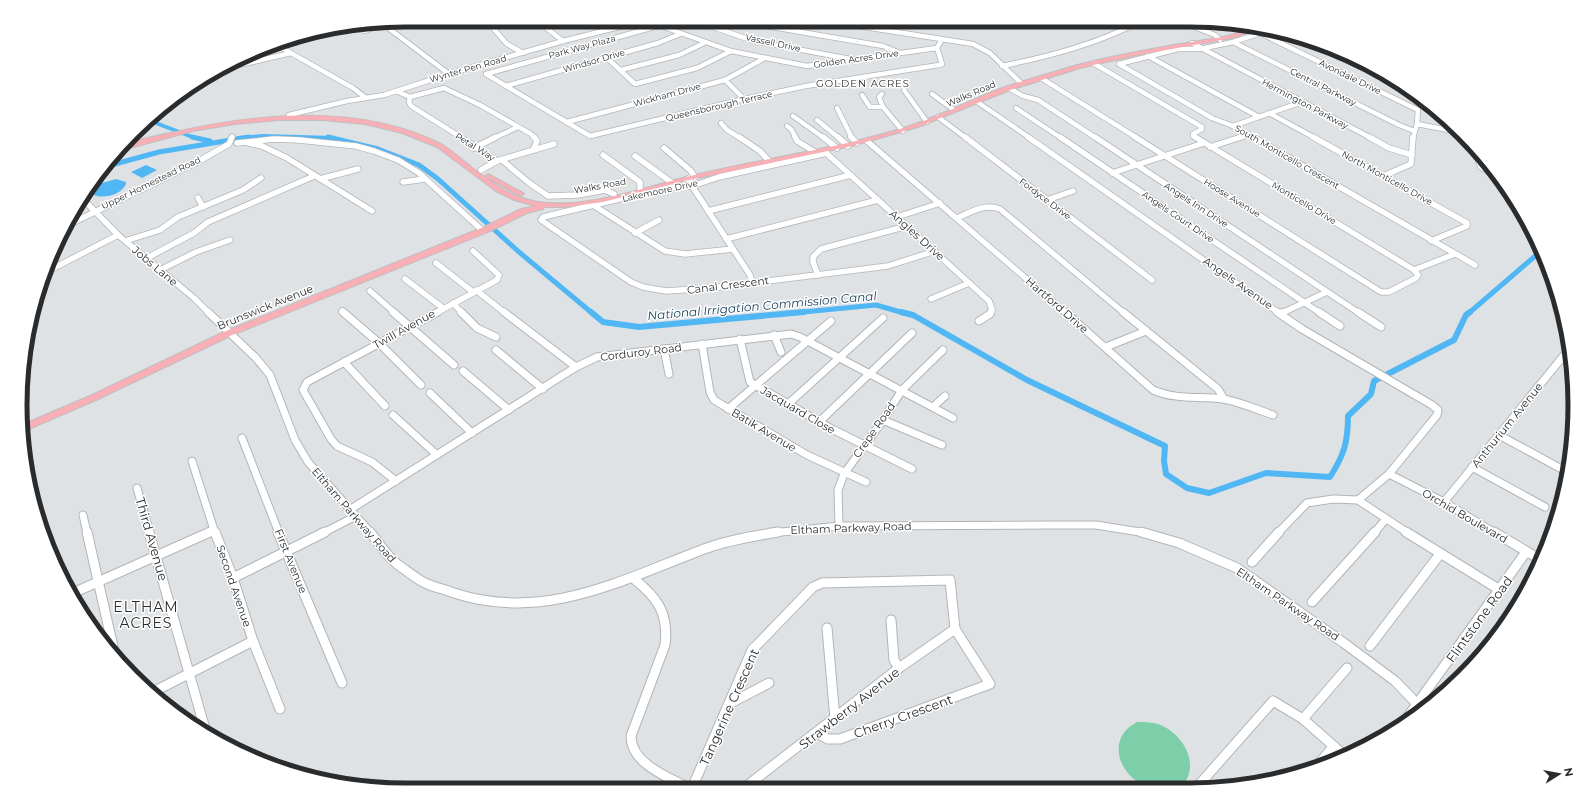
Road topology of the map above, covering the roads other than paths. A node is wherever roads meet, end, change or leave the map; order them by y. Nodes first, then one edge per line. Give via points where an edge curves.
1 (492, 27) edge
2 (545, 27) edge
3 (619, 27) edge
4 (657, 27) edge
5 (663, 27) edge
6 (713, 27) edge
7 (772, 27) edge
8 (865, 27) edge
9 (1127, 27) edge
10 (1193, 27) edge
11 (388, 28) edge
12 (373, 29) edge
13 (365, 32) dead end
14 (1253, 32) edge
15 (1255, 32) edge
16 (680, 34) junction
17 (1264, 34) edge
18 (942, 39) junction
19 (1220, 40) junction
20 (564, 41) junction
21 (1233, 42) junction
22 (704, 43) junction
23 (1192, 43) junction
24 (281, 48) edge
25 (937, 48) junction
26 (1200, 49) junction
27 (731, 51) junction
28 (291, 53) junction
29 (523, 53) junction
30 (900, 53) junction
31 (1127, 56) junction
32 (1148, 56) junction
33 (606, 57) junction
34 (763, 58) junction
35 (856, 60) junction
36 (1132, 60) junction
37 (1093, 63) junction
38 (237, 66) edge
39 (1002, 66) junction
40 (621, 70) junction
41 (449, 74) junction
42 (486, 74) joint
43 (1041, 78) junction
44 (724, 80) junction
45 (1022, 84) junction
46 (506, 86) junction
47 (1009, 88) junction
48 (904, 90) dead end
49 (396, 91) junction
50 (882, 94) dead end
51 (932, 94) dead end
52 (862, 95) dead end
53 (410, 97) junction
54 (366, 98) junction
55 (744, 99) junction
56 (976, 101) junction
57 (1302, 102) junction
58 (883, 106) junction
59 (837, 108) dead end
60 (1016, 108) dead end
61 (954, 110) junction
62 (1269, 114) junction
63 (289, 115) dead end
64 (793, 116) dead end
65 (938, 117) junction
66 (1258, 117) junction
67 (817, 120) dead end
68 (567, 122) junction
69 (927, 122) junction
70 (721, 123) dead end
71 (1417, 124) junction
72 (787, 126) dead end
73 (1233, 126) junction
74 (518, 127) junction
75 (1449, 130) edge
76 (903, 131) junction
77 (1414, 131) junction
78 (1249, 135) junction
79 (867, 141) junction
80 (237, 143) junction
81 (857, 143) junction
82 (1204, 143) junction
83 (554, 144) dead end
84 (131, 146) edge
85 (848, 146) junction
86 (1210, 147) junction
87 (474, 148) junction
88 (664, 148) dead end
89 (837, 148) junction
90 (533, 150) junction
91 (815, 152) junction
92 (825, 152) junction
93 (453, 155) junction
94 (603, 155) dead end
95 (1412, 155) junction
96 (635, 156) dead end
97 (1165, 156) junction
98 (1477, 160) edge
99 (499, 161) junction
100 (769, 161) junction
101 (1135, 165) junction
102 (358, 169) dead end
103 (481, 170) junction
104 (1112, 172) junction
105 (1487, 172) edge
106 (852, 175) junction
107 (1383, 176) junction
108 (261, 178) dead end
109 (317, 178) junction
110 (425, 179) junction
111 (692, 180) junction
112 (403, 182) dead end
113 (671, 182) junction
114 (640, 188) junction
115 (1073, 191) dead end
116 (198, 198) dead end
117 (516, 198) junction
118 (532, 200) junction
119 (549, 200) junction
120 (878, 200) junction
121 (1047, 200) junction
122 (86, 203) edge
123 (940, 203) junction
124 (593, 205) junction
125 (203, 206) junction
126 (94, 211) junction
127 (372, 211) dead end
128 (708, 211) junction
129 (518, 213) junction
130 (897, 217) junction
131 (957, 218) junction
132 (541, 219) joint
133 (659, 220) dead end
134 (75, 221) edge
135 (907, 226) junction
136 (485, 230) junction
137 (635, 233) junction
138 (118, 235) junction
139 (726, 238) junction
140 (230, 240) dead end
141 (126, 241) junction
142 (1431, 241) junction
143 (733, 249) junction
144 (473, 251) dead end
145 (935, 251) junction
146 (1455, 254) junction
147 (147, 258) junction
148 (436, 263) dead end
149 (1475, 265) dead end
150 (53, 269) edge
151 (160, 270) junction
152 (1414, 270) junction
153 (818, 275) junction
154 (405, 279) dead end
155 (1152, 280) dead end
156 (752, 283) junction
157 (969, 283) junction
158 (370, 291) dead end
159 (474, 291) junction
160 (1327, 292) junction
161 (931, 299) dead end
162 (1305, 302) junction
163 (453, 303) junction
164 (443, 308) junction
165 (342, 311) dead end
166 (1281, 313) junction
167 (883, 318) dead end
168 (831, 321) dead end
169 (979, 321) dead end
170 (411, 326) junction
171 (1340, 326) dead end
172 (1381, 327) dead end
173 (1146, 332) junction
174 (229, 333) junction
175 (912, 333) dead end
176 (774, 335) junction
177 (496, 336) dead end
178 (740, 339) junction
179 (808, 341) junction
180 (379, 343) junction
181 (702, 344) junction
182 (1106, 347) junction
183 (664, 349) junction
184 (496, 350) dead end
185 (943, 350) dead end
186 (781, 352) dead end
187 (1565, 354) edge
188 (840, 357) junction
189 (344, 362) junction
190 (454, 365) dead end
191 (576, 367) junction
192 (463, 372) dead end
193 (870, 373) junction
194 (669, 374) dead end
195 (421, 385) dead end
196 (756, 386) junction
197 (544, 389) junction
198 (902, 390) junction
199 (430, 393) dead end
200 (945, 396) dead end
201 (1224, 399) junction
202 (787, 405) junction
203 (385, 406) dead end
204 (933, 407) junction
205 (728, 409) junction
206 (509, 410) junction
207 (393, 415) dead end
208 (1273, 415) dead end
209 (953, 418) dead end
210 (883, 420) junction
211 (818, 423) junction
212 (28, 426) edge
213 (472, 433) junction
214 (1498, 435) junction
215 (242, 438) dead end
216 (942, 445) dead end
217 (864, 447) junction
218 (437, 455) junction
219 (192, 461) dead end
220 (1472, 467) junction
221 (912, 469) dead end
222 (1563, 470) edge
223 (844, 474) junction
224 (1389, 474) junction
225 (396, 481) junction
226 (866, 482) dead end
227 (137, 488) dead end
228 (1358, 500) junction
229 (1444, 502) junction
230 (1545, 507) dead end
231 (351, 509) junction
232 (83, 515) dead end
233 (356, 516) junction
234 (1386, 519) junction
235 (839, 526) junction
236 (214, 530) junction
237 (286, 551) junction
238 (1526, 552) junction
239 (1440, 554) junction
240 (156, 556) junction
241 (1536, 557) edge
242 (1252, 562) dead end
243 (233, 578) junction
244 (633, 578) junction
245 (99, 582) junction
246 (1500, 590) junction
247 (77, 591) edge
248 (1312, 602) dead end
249 (891, 620) dead end
250 (827, 628) dead end
251 (955, 629) junction
252 (253, 641) junction
253 (112, 644) edge
254 (1370, 646) dead end
255 (899, 668) junction
256 (1347, 668) dead end
257 (190, 674) junction
258 (342, 683) dead end
259 (769, 683) dead end
260 (990, 684) joint
261 (157, 690) edge
262 (1425, 701) edge
263 (729, 704) junction
264 (1418, 706) edge
265 (280, 709) dead end
266 (835, 718) junction
267 (1303, 719) junction
268 (204, 724) edge
269 (817, 733) junction
270 (1333, 747) junction
271 (1340, 752) edge
272 (1323, 759) edge
273 (682, 783) edge
274 (693, 783) edge
275 (751, 783) edge
276 (1201, 783) edge

1 - 29 street via 507,44
2 - 20 street
3 - 20 street, Wynter Pen Road
4 - 42 street, Park Way Plaza
5 - 16 street, Golden Acres Drive
6 - 35 street, Vassell Drive via 754,41
7 - 30 street via 883,46
8 - 18 street
9 - 39 street via 1080,48
10 - 19 street via 1215,35
11 - 41 street
12 - 13 street
14 - 19 main road, Walks Road
15 - 21 street
16 - 22 street, Golden Acres Drive
16 - 33 street, Windsor Drive via 658,43
17 - 71 street, Avondale Drive via 1418,110
18 - 25 street
18 - 39 street via 978,46
19 - 23 main road, Walks Road
20 - 29 street, Wynter Pen Road
21 - 26 street
21 - 77 street, Central Parkway
22 - 27 street, Golden Acres Drive
22 - 40 street via 678,55
23 - 26 street, Hermington Parkway
23 - 31 main road, Walks Road
24 - 28 street
25 - 30 street, Golden Acres Drive
25 - 55 street, Queensborough Terrace via 942,64 939,65 806,86
26 - 32 street via 1178,49
26 - 57 street, Hermington Parkway
27 - 34 street, Golden Acres Drive
27 - 40 street via 697,68 635,84
28 - 38 street
28 - 54 street
29 - 41 street, Wynter Pen Road
30 - 35 street, Golden Acres Drive
31 - 36 main road
31 - 37 main road, Walks Road
32 - 36 street
32 - 66 street
33 - 40 street
33 - 46 street, Windsor Drive
34 - 35 street, Golden Acres Drive via 814,66
34 - 44 street, Wickham Drive
36 - 73 street, South Monticello Crescent via 1119,64 1212,118
37 - 43 main road, Walks Road
37 - 82 street, Monticello Drive via 1202,127 1193,136
39 - 45 street
41 - 49 street, Wynter Pen Road
42 - 46 street, Queensborough Terrace
43 - 45 main road, Walks Road
43 - 97 street, Hoose Avenue
44 - 55 street
44 - 68 street, Wickham Drive
45 - 47 main road, Walks Road
46 - 68 street, Queensborough Terrace
47 - 56 main road, Walks Road
47 - 101 street, Angels Inn Drive via 1023,96 1038,100
48 - 69 street
49 - 53 street
49 - 54 street, Wynter Pen Road
50 - 58 street via 879,97
51 - 61 street
52 - 58 street via 870,107
53 - 74 street via 444,88
53 - 87 street, Petal Way via 411,106
54 - 63 street, Wynter Pen Road
55 - 68 street, Queensborough Terrace via 590,136
56 - 61 main road, Walks Road
56 - 166 street, Angels Avenue
57 - 62 street
57 - 95 street, Hermington Parkway via 1389,148
58 - 76 street
59 - 81 street via 850,136
60 - 104 street, Angels Court Drive
61 - 65 main road, Walks Road
62 - 66 street
62 - 107 street, North Monticello Drive
64 - 89 street
65 - 69 main road, Walks Road
65 - 121 street, Fordyce Drive
66 - 73 street
67 - 85 street
69 - 76 main road, Walks Road
70 - 100 street via 727,130 760,151
71 - 75 street
71 - 77 street
72 - 91 street via 797,141
73 - 78 street, South Monticello Crescent
74 - 87 street
74 - 90 street via 536,138 537,144
76 - 79 main road, Walks Road
77 - 95 street
78 - 86 street
78 - 142 street, South Monticello Crescent
79 - 81 main road, Walks Road
79 - 123 street, Hartford Drive
80 - 109 street via 262,146 287,158
80 - 110 street via 274,139 356,146 398,160
80 - 126 street, Upper Homestead Road via 231,141 199,161
81 - 85 main road, Walks Road
82 - 86 street, Monticello Drive
82 - 97 street
83 - 90 street, Petal Way
84 - 93 main road via 161,136 217,125 284,118 358,121 377,125 420,136
85 - 89 main road, Walks Road
86 - 152 street, Monticello Drive
87 - 99 street, Petal Way
88 - 111 street via 690,170
89 - 92 main road, Walks Road
90 - 99 street, Petal Way
91 - 92 main road, Walks Road
91 - 100 main road, Walks Road
92 - 106 street, Angles Drive
92 - 111 street, Lakemoore Drive
93 - 103 main road, Walks Road
93 - 117 main road via 500,191
94 - 114 street via 640,182
95 - 107 street via 1410,165
96 - 113 street
97 - 101 street
97 - 152 street, Hoose Avenue via 1381,292 1389,292 1416,278 1418,275
98 - 105 street via 1478,164
99 - 103 street
99 - 119 street via 514,169
100 - 111 main road, Walks Road
101 - 104 street
101 - 160 street, Angels Inn Drive
102 - 109 street
103 - 118 main road, Walks Road
104 - 162 street, Angels Court Drive
106 - 120 street, Angles Drive
106 - 128 street
107 - 142 street, North Monticello Drive via 1467,223 1467,226
108 - 125 street via 243,190
109 - 127 street
109 - 147 street via 208,222 194,233
110 - 112 street
110 - 136 street
111 - 113 main road, Walks Road
111 - 119 main road, Walks Road via 585,204
111 - 124 street, Lakemoore Drive
111 - 128 street
113 - 114 main road, Walks Road
114 - 119 main road, Walks Road via 588,199
115 - 121 street
116 - 125 street
117 - 118 main road
117 - 129 main road via 519,204
118 - 119 main road, Walks Road
118 - 129 main road, Brunswick Avenue
119 - 129 main road, Brunswick Avenue
120 - 130 street, Angles Drive
120 - 139 street
121 - 155 street, Fordyce Drive
122 - 126 street, Jobs Lane
123 - 130 street
123 - 131 street, Hartford Drive
124 - 132 street, Lakemoore Drive
124 - 137 street
125 - 141 street via 178,217 160,230
126 - 134 street, Upper Homestead Road
126 - 138 street, Jobs Lane
128 - 139 street
129 - 136 main road, Brunswick Avenue
130 - 135 street, Angles Drive
131 - 173 street via 986,206 1000,209
131 - 182 street, Hartford Drive
132 - 156 street, Canal Crescent via 643,287 683,291
133 - 137 street
135 - 145 street, Angles Drive
135 - 153 street via 822,249 813,256
136 - 174 main road, Brunswick Avenue
137 - 143 street via 665,251 677,254
138 - 141 street, Jobs Lane
138 - 150 street
139 - 143 street
140 - 151 street via 196,252
141 - 147 street, Jobs Lane
142 - 146 street, South Monticello Crescent
143 - 156 street via 750,275
144 - 159 street, Twill Avenue via 499,275 497,280
145 - 153 street, Canal Crescent via 888,266
145 - 157 street, Angles Drive
146 - 149 street, South Monticello Crescent
146 - 152 street
147 - 151 street, Jobs Lane
148 - 159 street
151 - 174 street, Jobs Lane via 194,298
153 - 156 street, Canal Crescent
154 - 164 street
157 - 161 street
157 - 169 street, Angles Drive via 991,305 990,314
158 - 170 street
159 - 163 street, Twill Avenue
159 - 191 street
160 - 162 street
160 - 172 street, Angels Inn Drive
162 - 166 street
162 - 171 street, Angels Court Drive
163 - 164 street, Twill Avenue
163 - 177 street via 477,328
164 - 170 street, Twill Avenue
165 - 180 street
166 - 224 street, Angels Avenue via 1302,329 1432,404 1438,410
167 - 188 street
168 - 179 street
170 - 180 street, Twill Avenue
170 - 190 street
173 - 182 street
173 - 201 street via 1218,389
174 - 212 main road, Brunswick Avenue
174 - 231 street, Eltham Parkway Road via 270,375 304,457
175 - 193 street
176 - 178 street, Corduroy Road
176 - 179 street, Corduroy Road via 790,334
176 - 186 street
178 - 181 street, Corduroy Road
178 - 196 street, Jacquard Close via 750,382
179 - 188 street, Corduroy Road
179 - 196 street
180 - 189 street, Twill Avenue
180 - 195 street
181 - 183 street, Corduroy Road
181 - 205 street, Batik Avenue via 710,392 714,400
182 - 201 street, Hartford Drive via 1153,390 1160,393
183 - 191 street, Corduroy Road via 597,357
183 - 194 street
184 - 197 street
185 - 198 street, Crepe Road
187 - 214 street, Anthurium Avenue
188 - 193 street, Corduroy Road
188 - 202 street
189 - 203 street
189 - 225 street, Twill Avenue via 307,382 303,390 337,446 372,462
191 - 197 street, Corduroy Road
192 - 206 street
193 - 198 street, Corduroy Road
193 - 211 street
196 - 202 street, Jacquard Close
196 - 205 street
197 - 206 street, Corduroy Road
198 - 204 street, Corduroy Road
198 - 210 street, Crepe Road
199 - 213 street
200 - 204 street
201 - 208 street, Hartford Drive
202 - 211 street, Jacquard Close
204 - 209 street, Corduroy Road
205 - 223 street, Batik Avenue via 782,442
206 - 213 street, Corduroy Road
207 - 218 street
210 - 216 street
210 - 217 street, Crepe Road
211 - 217 street, Jacquard Close
213 - 218 street, Corduroy Road
214 - 220 street, Anthurium Avenue
214 - 222 street
215 - 237 street, First Avenue
217 - 221 street, Jacquard Close
217 - 223 street, Crepe Road
218 - 225 street, Corduroy Road
219 - 236 street, Second Avenue
220 - 229 street, Anthurium Avenue
220 - 230 street
223 - 226 street, Batik Avenue
223 - 235 street, Crepe Road via 838,490
224 - 228 street
224 - 229 street, Orchid Boulevard
225 - 231 street, Corduroy Road
227 - 240 street, Third Avenue
228 - 234 street
228 - 242 street via 1333,499 1307,503
229 - 238 street, Orchid Boulevard
231 - 233 street, Eltham Parkway Road
232 - 245 street
233 - 237 street
233 - 244 street, Eltham Parkway Road via 396,563 425,583 473,599 500,603 539,602 588,593
234 - 239 street
234 - 248 street
235 - 244 street, Eltham Parkway Road via 787,530 742,538 708,548
235 - 264 street, Eltham Parkway Road via 1096,525 1148,534 1179,543 1224,562 1256,581 1395,681
236 - 240 street
236 - 243 street, Second Avenue
237 - 243 street
237 - 258 street, First Avenue
238 - 241 street, Orchid Boulevard
238 - 246 street, Flintstone Road
239 - 246 street
239 - 254 street
240 - 245 street
240 - 257 street, Third Avenue
243 - 252 street, Second Avenue
244 - 273 street via 648,589 657,601 668,632 631,736 631,745 643,760
245 - 247 street
245 - 253 street
246 - 262 street, Flintstone Road
249 - 255 street via 894,660
250 - 266 street
251 - 255 street, Strawberry Avenue
251 - 260 street, Tangerine Crescent
251 - 263 street, Tangerine Crescent via 950,580 822,583 813,587 752,650
252 - 257 street
252 - 265 street, Second Avenue
255 - 266 street, Strawberry Avenue
256 - 267 street
257 - 261 street
257 - 268 street, Third Avenue
259 - 263 street
260 - 269 street, Cherry Crescent via 840,739 828,739
263 - 274 street, Tangerine Crescent
266 - 269 street, Strawberry Avenue
267 - 270 street
267 - 276 street via 1273,701
269 - 275 street, Strawberry Avenue
270 - 271 street
270 - 272 street

